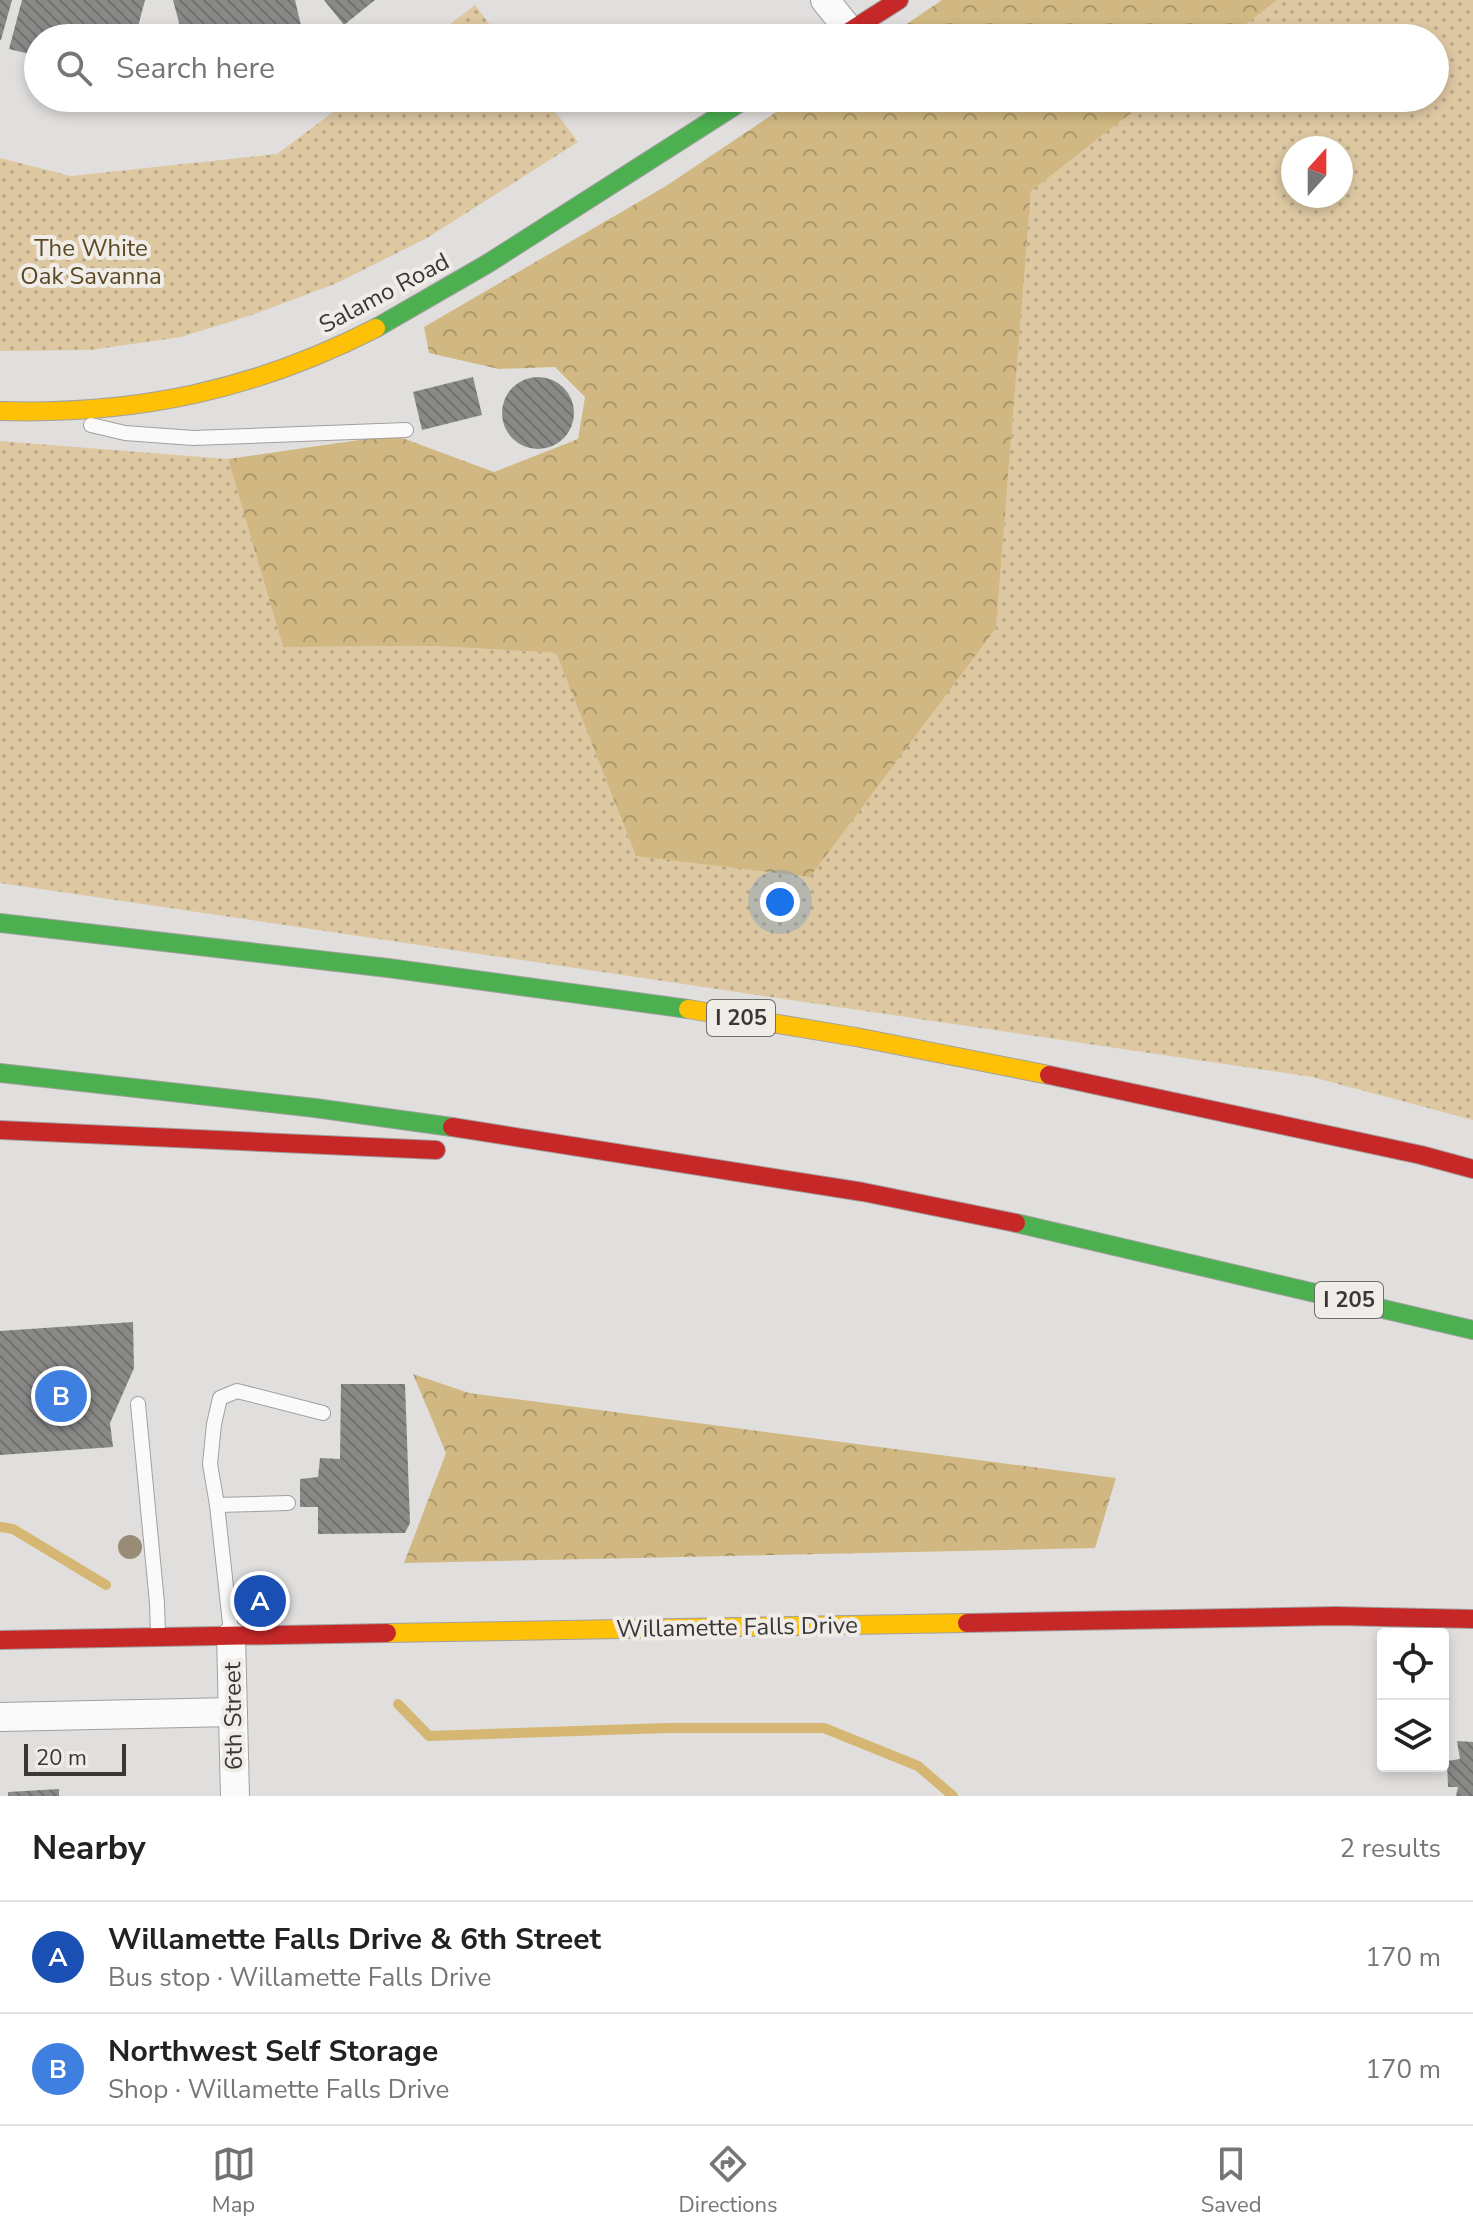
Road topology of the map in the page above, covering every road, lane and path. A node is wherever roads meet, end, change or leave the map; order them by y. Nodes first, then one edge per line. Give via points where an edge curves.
1 (825, 0) edge
2 (899, 0) edge
3 (839, 24) edge
4 (861, 24) edge
5 (726, 112) edge
6 (0, 411) edge
7 (36, 412) junction
8 (406, 430) dead end
9 (0, 923) edge
10 (0, 1073) edge
11 (0, 1130) edge
12 (447, 1151) dead end
13 (510, 1154) dead end
14 (654, 1160) junction
15 (1473, 1169) edge
16 (1473, 1330) edge
17 (138, 1404) dead end
18 (323, 1413) dead end
19 (288, 1503) dead end
20 (217, 1505) junction
21 (1473, 1619) edge
22 (231, 1636) junction
23 (158, 1637) junction
24 (0, 1640) edge
25 (233, 1712) junction
26 (0, 1717) edge
27 (235, 1796) edge

1 - 3 street
2 - 4 main road
5 - 7 main road, Salamo Road via 439,293 344,344 281,370 181,399
6 - 7 main road, Salamo Road
7 - 8 lane via 125,433 193,438
9 - 15 main road, I 205 via 351,962 775,1023 982,1060
10 - 14 main road, I 205 via 315,1108
11 - 12 main road
13 - 14 main road
14 - 16 main road, I 205 via 863,1192
17 - 23 lane
18 - 20 lane via 237,1391 220,1398 210,1464
19 - 20 lane
20 - 22 lane
21 - 22 main road, Willamette Falls Drive via 1320,1616
22 - 23 main road, Willamette Falls Drive
22 - 25 street, 6th Street
23 - 24 main road, Willamette Falls Drive
25 - 26 street
25 - 27 street, 6th Street

